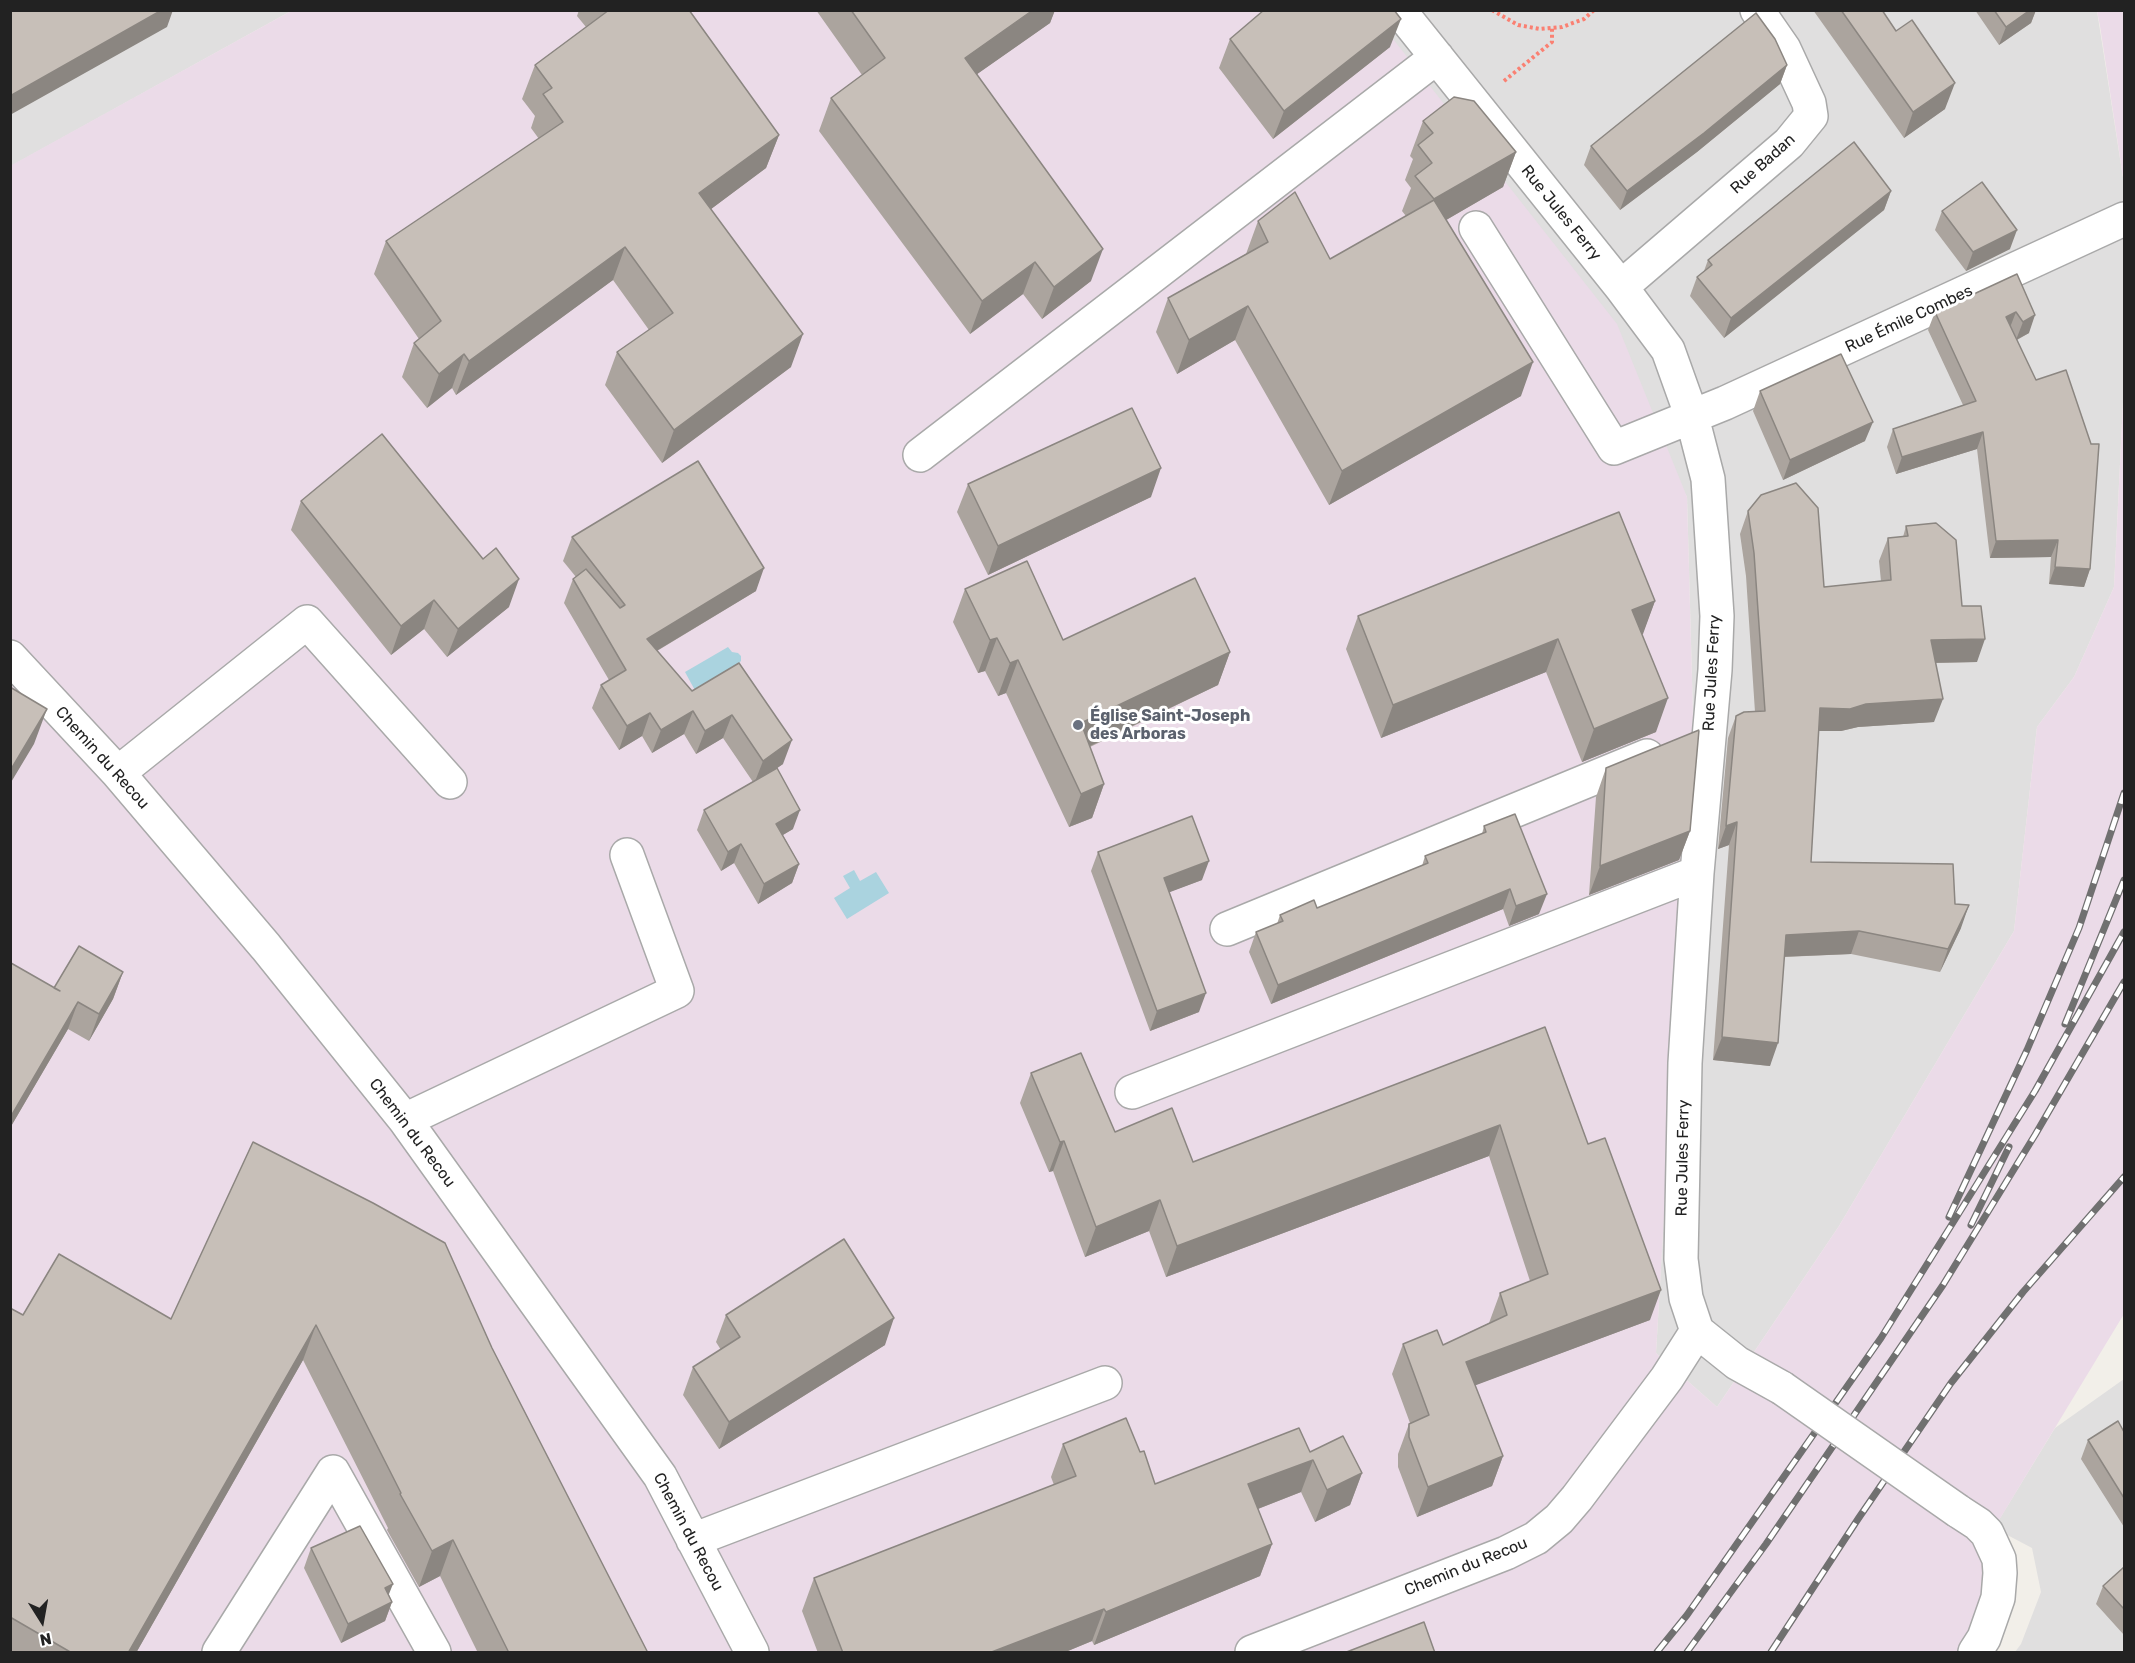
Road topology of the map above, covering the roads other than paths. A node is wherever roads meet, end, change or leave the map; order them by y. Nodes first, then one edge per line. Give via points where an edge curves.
1 (1399, 10) edge
2 (1757, 10) edge
3 (1437, 57) junction
4 (2118, 222) edge
5 (1476, 228) dead end
6 (1621, 287) junction
7 (1692, 417) junction
8 (920, 455) dead end
9 (10, 657) edge
10 (1709, 730) junction
11 (118, 773) junction
12 (450, 782) dead end
13 (627, 855) dead end
14 (1697, 873) junction
15 (1227, 929) dead end
16 (1132, 1092) dead end
17 (405, 1120) junction
18 (1697, 1331) junction
19 (1105, 1383) dead end
20 (693, 1540) junction
21 (219, 1653) edge
22 (434, 1653) edge
23 (752, 1653) edge
24 (1252, 1653) edge
25 (1975, 1653) edge

1 - 3 street, Rue Jules Ferry
2 - 6 street, Rue Badan via 1784,49 1811,116 1789,143
3 - 6 street, Rue Jules Ferry
3 - 8 street
4 - 7 street, Rue Émile Combes
5 - 7 street, Rue Émile Combes via 1614,448
6 - 7 street, Rue Jules Ferry via 1668,350
7 - 10 street, Rue Jules Ferry via 1708,479 1714,550 1717,616
9 - 11 street, Chemin du Recou
10 - 14 street, Rue Jules Ferry
10 - 15 street
11 - 12 street via 307,622
11 - 17 street, Chemin du Recou via 266,947
13 - 17 street via 677,991
14 - 16 street
14 - 18 street, Rue Jules Ferry via 1685,1063 1681,1259 1686,1298
17 - 20 street, Chemin du Recou via 660,1476
18 - 24 street, Chemin du Recou via 1661,1387 1578,1498 1536,1538
18 - 25 street, bridge via 1737,1363 1782,1388 1987,1533 1999,1559 1998,1598
19 - 20 street
20 - 23 street, Chemin du Recou
21 - 22 street via 333,1472

